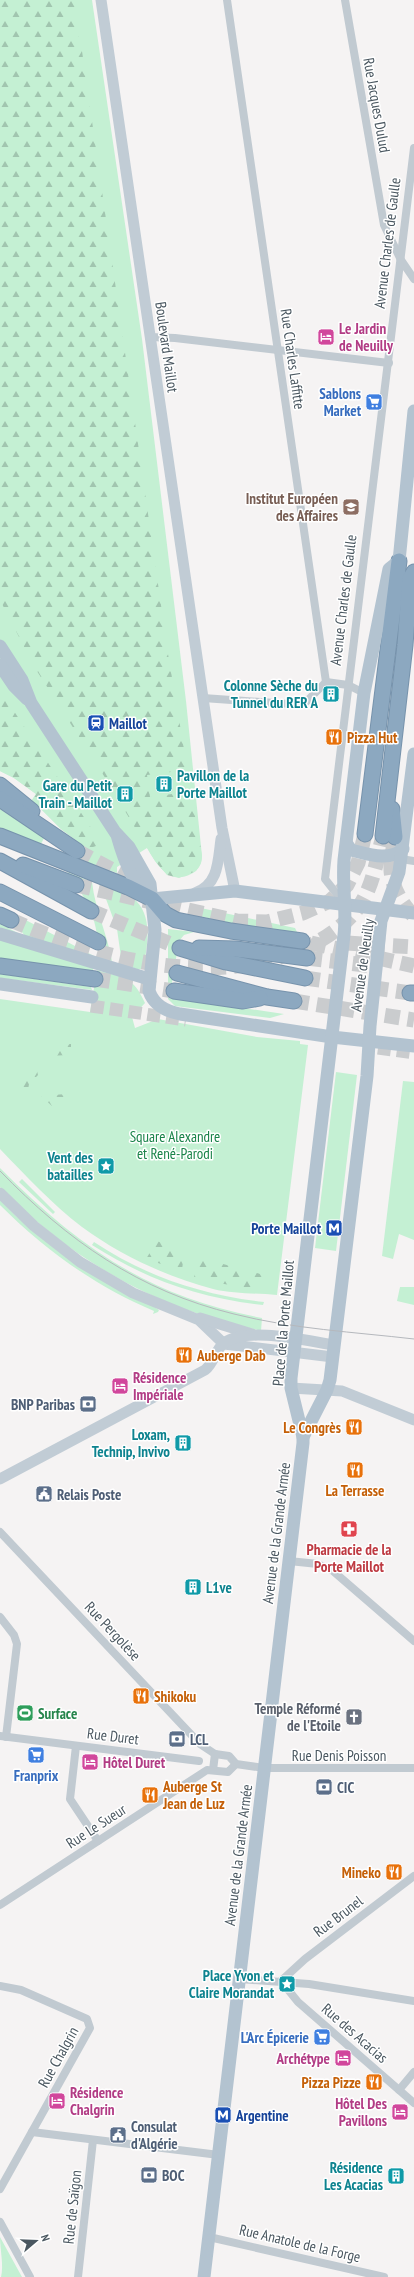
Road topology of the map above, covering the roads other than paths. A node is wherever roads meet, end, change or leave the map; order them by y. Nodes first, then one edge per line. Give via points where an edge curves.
1 (101, 0) edge
2 (226, 0) edge
3 (345, 0) edge
4 (414, 148) edge
5 (401, 260) junction
6 (414, 279) edge
7 (150, 337) junction
8 (278, 351) junction
9 (389, 363) junction
10 (414, 412) edge
11 (399, 561) junction
12 (414, 572) edge
13 (0, 646) edge
14 (0, 665) edge
15 (326, 682) junction
16 (348, 685) junction
17 (364, 693) junction
18 (203, 698) junction
19 (31, 703) junction
20 (414, 754) edge
21 (0, 785) edge
22 (0, 799) edge
23 (222, 828) junction
24 (364, 834) tunnel mouth
25 (0, 836) edge
26 (61, 839) junction
27 (347, 844) junction
28 (399, 848) edge
29 (77, 851) tunnel mouth
30 (0, 857) edge
31 (0, 861) edge
32 (76, 885) tunnel mouth
33 (235, 891) junction
34 (0, 892) edge
35 (188, 894) junction
36 (152, 899) junction
37 (346, 905) junction
38 (387, 910) junction
39 (92, 911) tunnel mouth
40 (414, 913) edge
41 (0, 934) edge
42 (302, 941) tunnel mouth
43 (98, 942) dead end
44 (307, 958) tunnel mouth
45 (0, 966) edge
46 (177, 973) dead end
47 (149, 978) junction
48 (305, 978) tunnel mouth
49 (95, 979) tunnel mouth
50 (0, 984) edge
51 (174, 991) tunnel mouth
52 (0, 993) edge
53 (267, 997) junction
54 (294, 1001) tunnel mouth
55 (332, 1037) junction
56 (370, 1041) junction
57 (414, 1046) edge
58 (0, 1194) edge
59 (178, 1312) junction
60 (257, 1335) junction
61 (224, 1344) junction
62 (295, 1346) junction
63 (333, 1351) junction
64 (291, 1388) junction
65 (327, 1390) junction
66 (414, 1420) edge
67 (303, 1437) junction
68 (0, 1479) edge
69 (0, 1532) edge
70 (289, 1561) junction
71 (0, 1617) edge
72 (414, 1641) edge
73 (3, 1736) edge
74 (76, 1746) junction
75 (207, 1748) junction
76 (215, 1754) junction
77 (199, 1760) junction
78 (236, 1764) junction
79 (264, 1768) junction
80 (414, 1768) edge
81 (210, 1770) junction
82 (98, 1842) junction
83 (414, 1876) edge
84 (0, 1905) edge
85 (239, 1979) junction
86 (281, 1981) junction
87 (0, 1986) edge
88 (414, 2001) edge
89 (414, 2072) edge
90 (399, 2090) junction
91 (414, 2103) edge
92 (32, 2132) junction
93 (94, 2140) junction
94 (219, 2155) junction
95 (0, 2190) edge
96 (0, 2222) edge
97 (209, 2237) junction
98 (30, 2277) edge
99 (78, 2277) edge
100 (204, 2277) edge
101 (384, 2277) edge

1 - 7 main road, Boulevard Maillot
2 - 8 street, Rue Charles Laffitte
3 - 5 street, Rue Jacques Dulud via 384,225
4 - 5 street, Avenue Charles de Gaulle
5 - 6 street, Rue Jacques Dulud
5 - 9 street, Avenue Charles de Gaulle
7 - 8 street
7 - 18 main road, Boulevard Maillot
8 - 9 street
8 - 15 street, Rue Charles Laffitte
9 - 16 street, Avenue Charles de Gaulle
10 - 11 main road
11 - 17 main road via 389,569
11 - 24 highway
12 - 28 highway via 410,579 389,786
13 - 19 main road via 22,680
14 - 19 main road via 14,686
15 - 16 street
15 - 18 street via 303,705
16 - 17 street
16 - 37 street, Avenue Charles de Gaulle via 325,879
17 - 27 main road
18 - 23 main road, Boulevard Maillot
19 - 36 main road via 116,833 129,847 150,884
20 - 28 main road
21 - 26 highway via 20,800
22 - 26 highway
23 - 33 main road
23 - 35 main road via 218,860 212,881 207,887
25 - 36 highway via 117,882
26 - 29 highway
27 - 28 main road via 351,850 386,857 398,853
27 - 37 main road, Avenue de Neuilly via 343,866
28 - 38 main road, Avenue de Neuilly via 399,872
30 - 32 highway
31 - 39 highway
33 - 35 main road
33 - 37 main road
34 - 43 highway
35 - 36 main road
36 - 42 highway via 165,914 176,920
36 - 47 main road via 155,930
37 - 38 main road
37 - 55 main road, Avenue de Neuilly
38 - 40 main road
38 - 56 main road, Avenue de Neuilly via 381,921
41 - 47 main road
44 - 48 highway via 236,949 180,948 226,962
45 - 49 highway
46 - 53 highway
47 - 55 main road via 152,998 169,1012
50 - 52 main road via 91,1002
51 - 53 highway via 242,1001
53 - 54 highway
55 - 56 main road
55 - 62 main road, Place de la Porte Maillot
56 - 57 main road
56 - 63 main road
58 - 59 main road via 34,1226 80,1262 133,1293
59 - 60 main road
59 - 61 main road via 199,1320
60 - 61 main road via 240,1336
60 - 62 main road
61 - 62 main road
61 - 68 main road via 205,1370
62 - 63 main road
62 - 64 main road, Place de la Porte Maillot
63 - 65 main road
64 - 65 main road
64 - 67 main road, Place de la Porte Maillot
65 - 66 main road via 342,1391
65 - 67 main road
67 - 70 main road, Avenue de la Grande Armée
69 - 75 street, Rue Pergolèse via 200,1744
70 - 72 street via 318,1564 333,1570
70 - 79 main road, Avenue de la Grande Armée
71 - 73 street via 17,1639
73 - 74 street, Rue Duret
74 - 77 street, Rue Duret
74 - 82 street via 70,1799
75 - 76 street, Rue Pergolèse
75 - 77 street
76 - 78 street, Rue Pergolèse via 229,1756
76 - 81 street
77 - 81 street
78 - 79 street, Rue Denis Poisson
78 - 81 street via 228,1772
79 - 80 street, Rue Denis Poisson
79 - 85 main road, Avenue de la Grande Armée
81 - 82 street, Rue Le Sueur
82 - 84 street, Rue Le Sueur
83 - 86 street, Rue Brunel via 305,1959
85 - 86 street
85 - 94 main road, Avenue de la Grande Armée
86 - 88 street
86 - 90 street, Rue des Acacias via 298,2002
87 - 92 street, Rue Chalgrin via 21,1990 87,2019 90,2028
89 - 90 street
90 - 91 street, Rue des Acacias
92 - 93 street
92 - 95 street, Rue Chalgrin
93 - 94 street
93 - 99 street, Rue de Saïgon
94 - 97 main road, Avenue de la Grande Armée
96 - 98 street
97 - 100 main road, Avenue de la Grande Armée
97 - 101 street, Rue Anatole de la Forge

